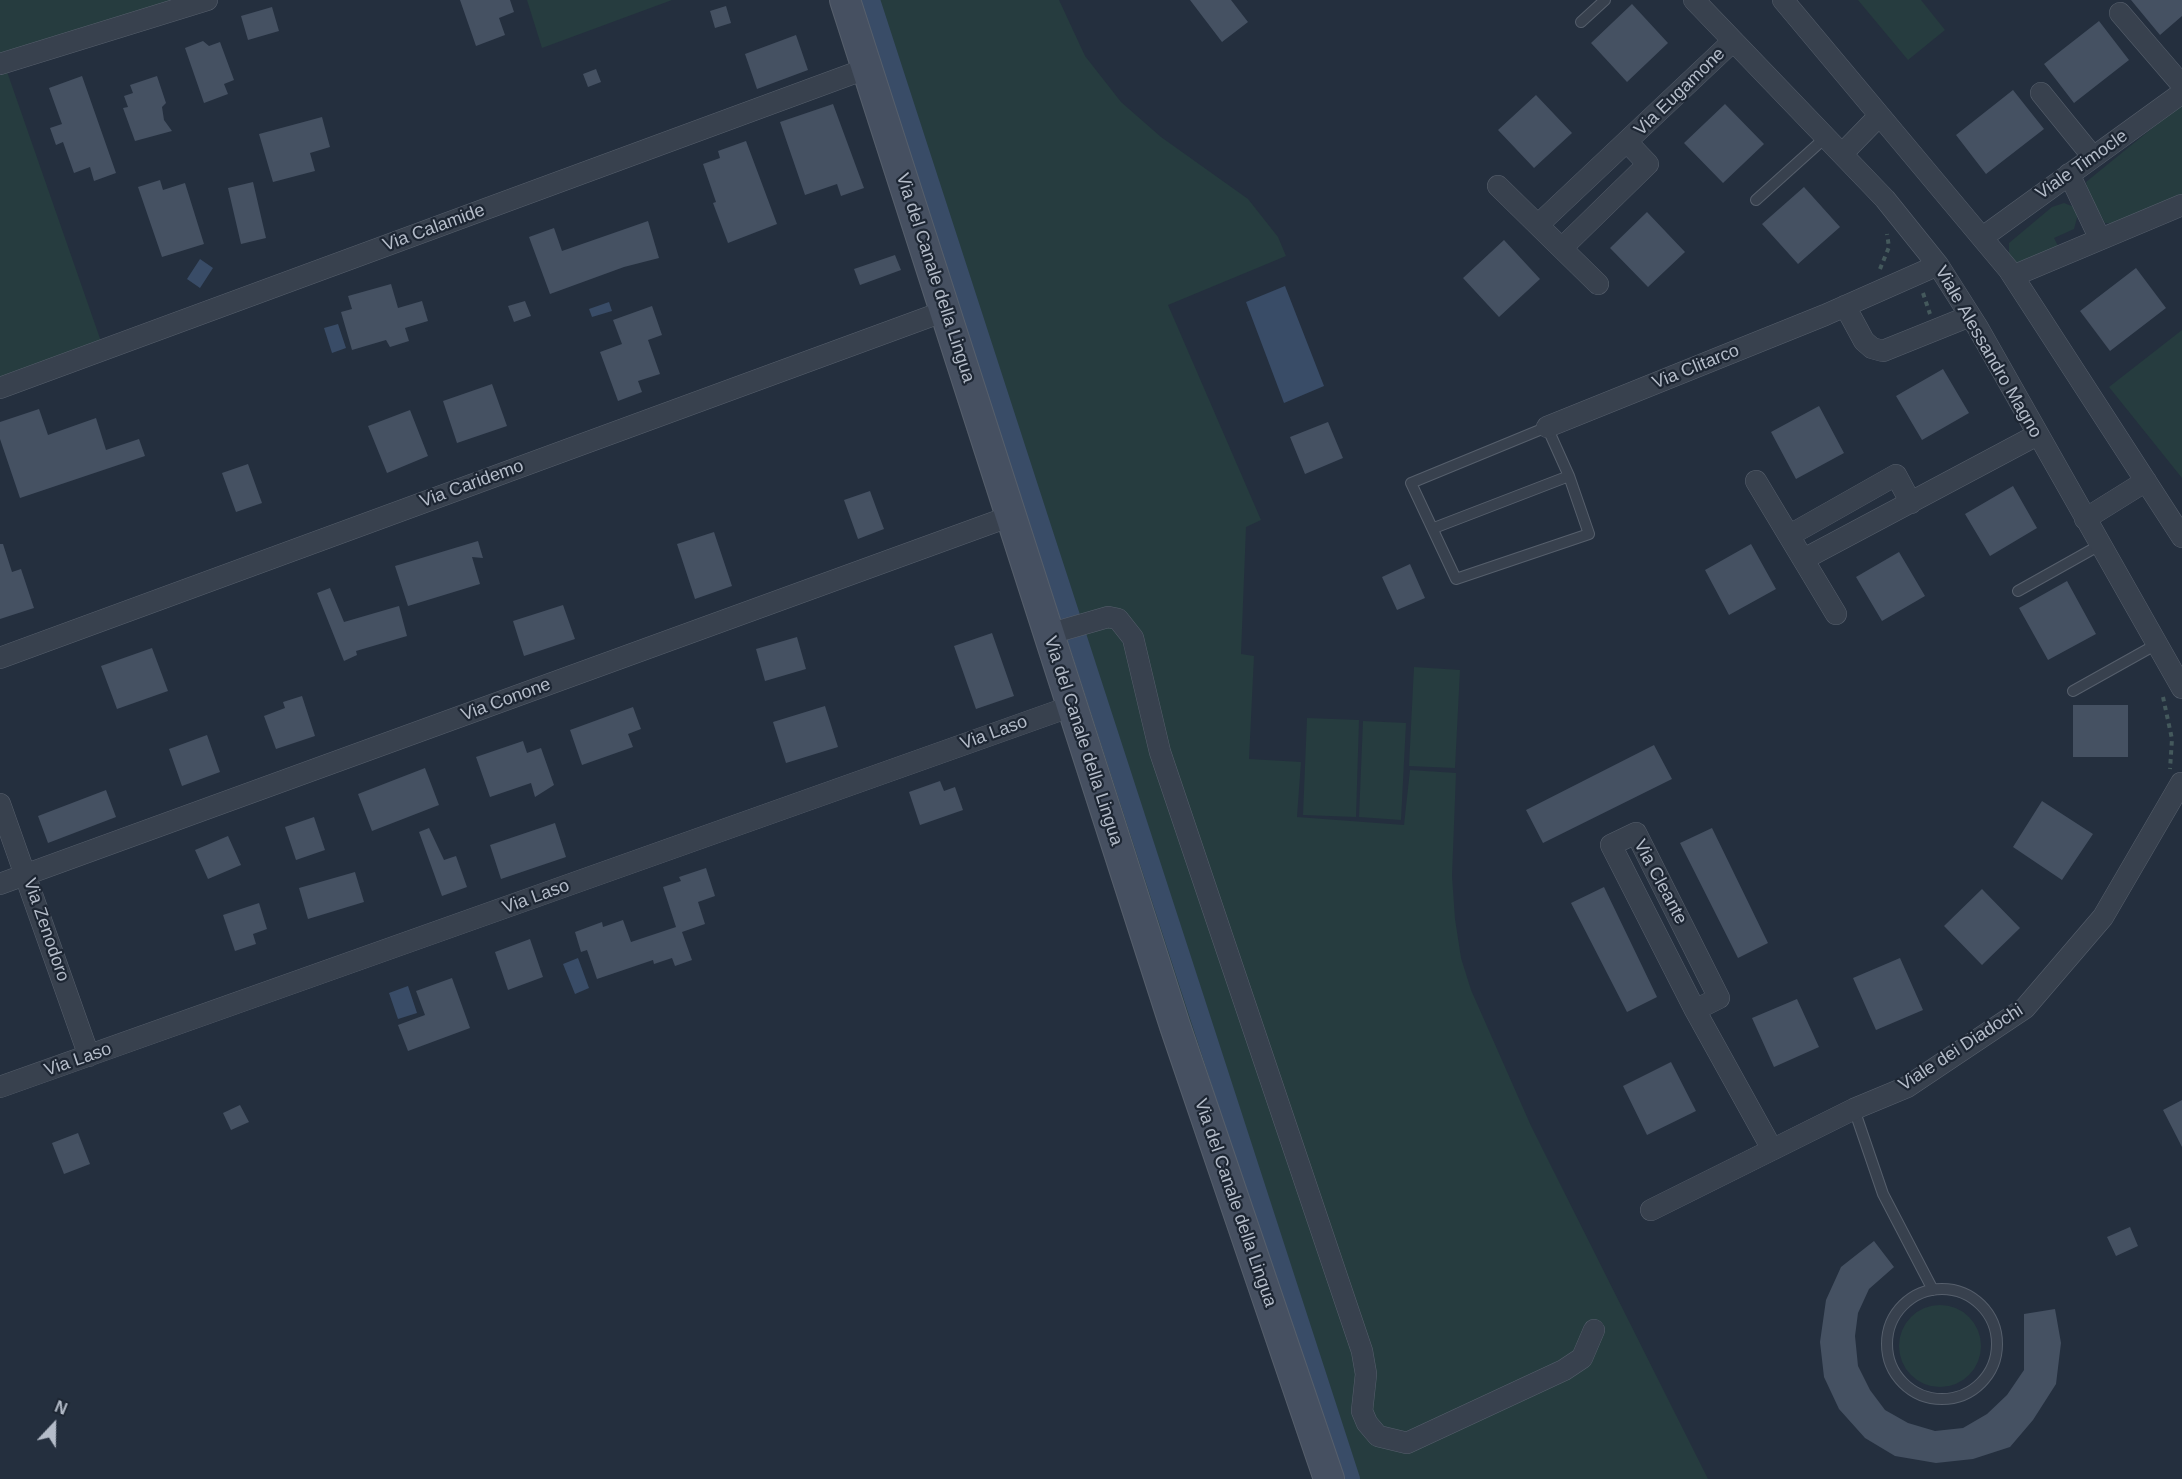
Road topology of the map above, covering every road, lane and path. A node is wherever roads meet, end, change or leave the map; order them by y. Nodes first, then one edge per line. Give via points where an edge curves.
1 (207, 0) edge
2 (845, 0) edge
3 (1605, 0) edge
4 (1695, 0) edge
5 (1783, 0) edge
6 (2120, 13) dead end
7 (1581, 22) dead end
8 (1733, 41) junction
9 (0, 64) edge
10 (867, 68) junction
11 (2182, 85) edge
12 (2041, 93) dead end
13 (2182, 93) edge
14 (1879, 117) junction
15 (1826, 138) junction
16 (1628, 143) junction
17 (1842, 154) junction
18 (2093, 157) junction
19 (2069, 174) junction
20 (1498, 186) dead end
21 (1756, 200) dead end
22 (2182, 205) edge
23 (1539, 224) junction
24 (1983, 237) junction
25 (2100, 239) junction
26 (1563, 247) junction
27 (1938, 265) junction
28 (1917, 274) junction
29 (2013, 276) junction
30 (1598, 284) dead end
31 (1845, 306) junction
32 (945, 311) junction
33 (1971, 316) junction
34 (1934, 329) junction
35 (0, 388) edge
36 (1547, 427) junction
37 (2037, 435) junction
38 (1569, 476) junction
39 (1756, 481) dead end
40 (2146, 481) junction
41 (1911, 503) junction
42 (1011, 516) junction
43 (2085, 519) junction
44 (1434, 528) junction
45 (1790, 535) junction
46 (2182, 537) edge
47 (2100, 545) junction
48 (1804, 559) junction
49 (2018, 591) dead end
50 (1836, 614) dead end
51 (1057, 632) junction
52 (2157, 644) junction
53 (0, 658) edge
54 (2073, 691) dead end
55 (2181, 691) edge
56 (1072, 706) junction
57 (2182, 781) edge
58 (0, 804) edge
59 (26, 874) junction
60 (0, 884) edge
61 (1695, 1010) junction
62 (89, 1056) junction
63 (0, 1088) edge
64 (1854, 1109) junction
65 (1772, 1149) junction
66 (1652, 1210) dead end
67 (1933, 1290) junction
68 (1594, 1330) dead end
69 (1329, 1479) edge

1 - 9 street
2 - 10 street, Via del Canale della Lingua
3 - 7 lane
4 - 8 street, Viale Alessandro Magno
5 - 14 street
6 - 11 street
8 - 15 street, Viale Alessandro Magno
8 - 16 street, Via Eugamone
10 - 32 street, Via del Canale della Lingua
10 - 35 street, Via Calamide
12 - 18 street
13 - 18 street, Viale Timocle
14 - 17 street
14 - 24 street
15 - 17 street, Viale Alessandro Magno
15 - 21 lane
16 - 23 street, Via Eugamone
16 - 26 street, Via Eugamone via 1648,164
17 - 27 street, Viale Alessandro Magno via 1898,214
18 - 19 street, Viale Timocle
19 - 24 street, Viale Timocle
19 - 25 street
20 - 23 street
22 - 25 street
23 - 26 street
24 - 29 street
25 - 29 street
26 - 30 street
27 - 28 street, Via Clitarco
27 - 33 street, Viale Alessandro Magno
28 - 31 street, Via Clitarco
28 - 34 path
29 - 40 street
31 - 34 street via 1864,341 1878,350 1891,349
31 - 36 street, Via Clitarco
32 - 42 street, Via del Canale della Lingua
32 - 53 street, Via Caridemo
33 - 34 street
33 - 37 street, Viale Alessandro Magno
36 - 38 lane, Via Clitarco
36 - 44 lane, Via Clitarco via 1411,483
37 - 41 street
37 - 43 street, Viale Alessandro Magno
38 - 44 lane
38 - 44 lane, Via Clitarco via 1589,534 1456,579
39 - 45 street
40 - 43 street
40 - 46 street
41 - 45 street via 1896,475
41 - 48 street
42 - 51 street, Via del Canale della Lingua
42 - 59 street, Via Conone
43 - 47 street, Viale Alessandro Magno
45 - 48 street
47 - 49 lane
47 - 52 street, Viale Alessandro Magno
48 - 50 street
51 - 56 street, Via del Canale della Lingua
51 - 68 street via 1096,619 1118,619 1133,638 1160,752 1362,1351 1366,1374 1362,1411 1367,1423 1378,1436 1407,1443 1564,1370 1582,1358
52 - 54 lane
52 - 55 street, Viale Alessandro Magno
56 - 62 street, Via Laso
56 - 69 street, Via del Canale della Lingua via 1174,1026
57 - 64 street, Viale dei Diadochi via 2103,917 2025,1008 1907,1087
58 - 59 street, Via Zenodoro
59 - 60 street, Via Conone
59 - 62 street, Via Zenodoro
61 - 61 street, Via Cleante via 1719,998 1636,832 1611,845
61 - 65 street, Via Cleante
62 - 63 street, Via Laso
64 - 65 street, Viale dei Diadochi
64 - 67 lane via 1884,1194
65 - 66 street, Viale dei Diadochi
67 - 67 lane via 1914,1296 1897,1311 1888,1331 1887,1350 1895,1372 1917,1392 1935,1398 1957,1396 1978,1385 1991,1367 1996,1347 1994,1327 1983,1308 1966,1294

